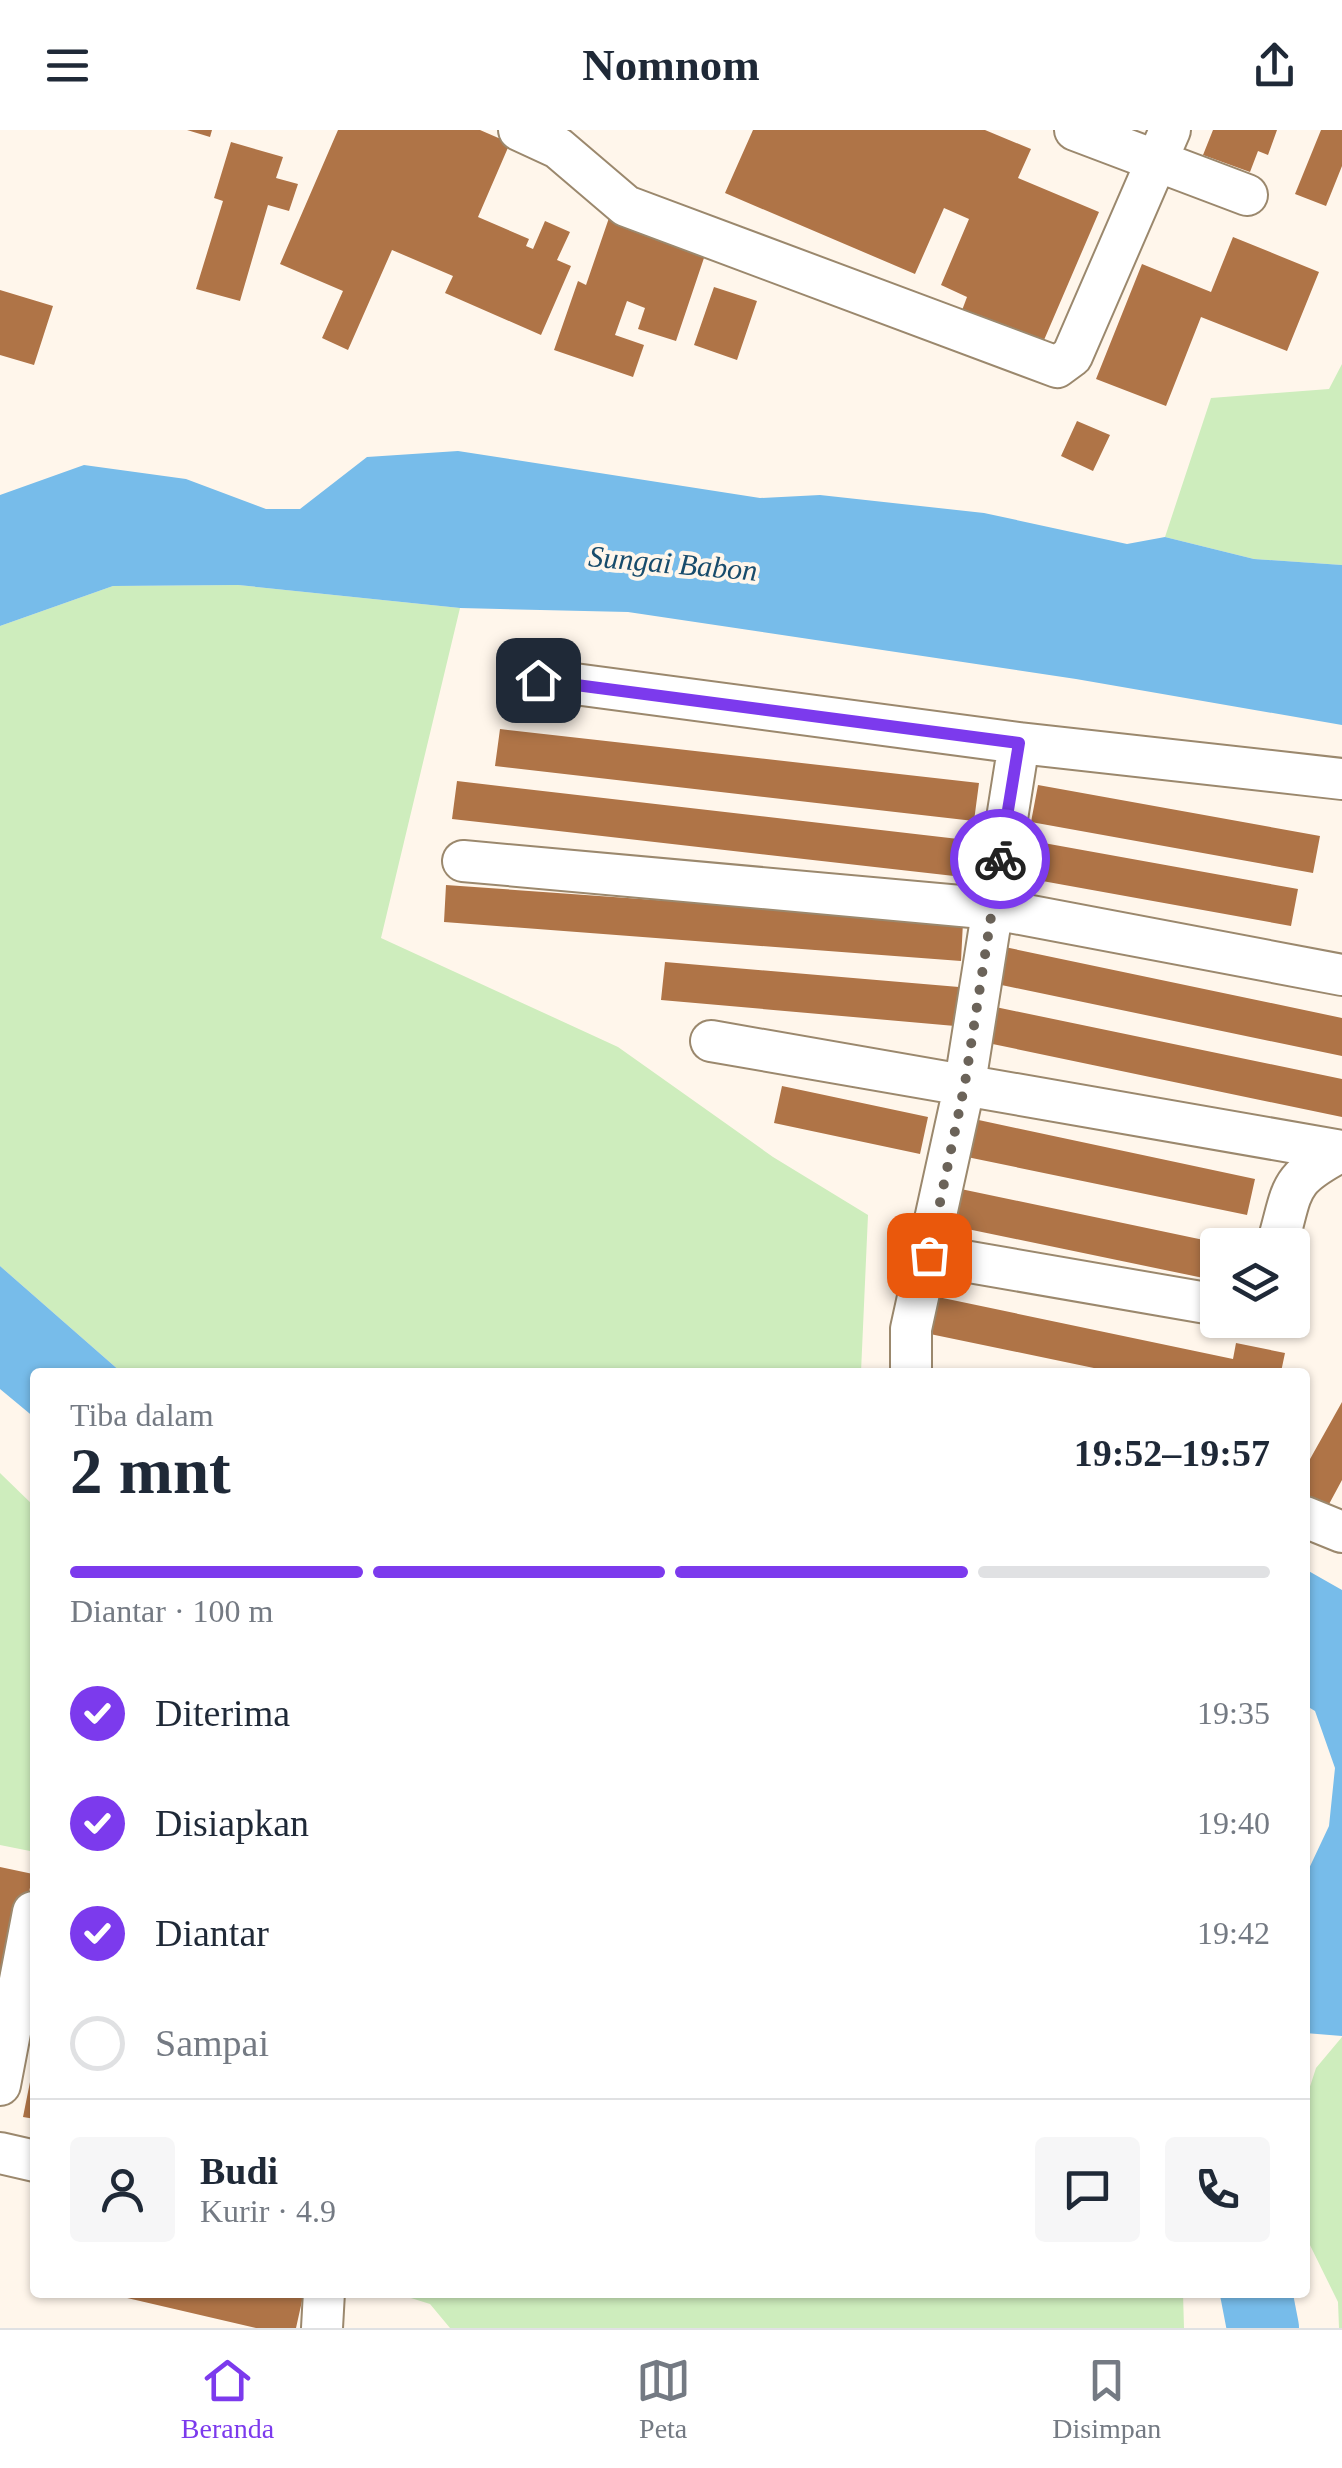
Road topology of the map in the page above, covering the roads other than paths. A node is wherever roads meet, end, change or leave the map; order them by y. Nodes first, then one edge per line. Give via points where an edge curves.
1 (519, 130) edge
2 (1075, 130) edge
3 (1163, 147) edge
4 (1247, 196) dead end
5 (538, 680) dead end
6 (1019, 743) junction
7 (1342, 779) edge
8 (463, 861) dead end
9 (994, 909) junction
10 (1342, 975) edge
11 (711, 1041) dead end
12 (965, 1083) junction
13 (1342, 1151) edge
14 (1282, 1228) edge
15 (929, 1255) junction
16 (1200, 1302) edge
17 (911, 1368) edge
18 (1310, 1519) edge
19 (1342, 1532) edge
20 (30, 1924) edge
21 (6, 2018) edge
22 (0, 2085) edge
23 (0, 2152) edge
24 (30, 2160) edge
25 (324, 2298) edge
26 (322, 2328) edge

1 - 3 street via 558,148 626,206 1057,367 1072,356
2 - 3 street
3 - 4 street
5 - 6 street
6 - 7 street
6 - 9 street
8 - 9 street
9 - 10 street
9 - 12 street
11 - 12 street
12 - 13 street
12 - 15 street
13 - 14 street via 1304,1171
15 - 16 street
15 - 17 street via 912,1329
18 - 19 street
20 - 21 street
21 - 22 street
23 - 24 street
25 - 26 street

